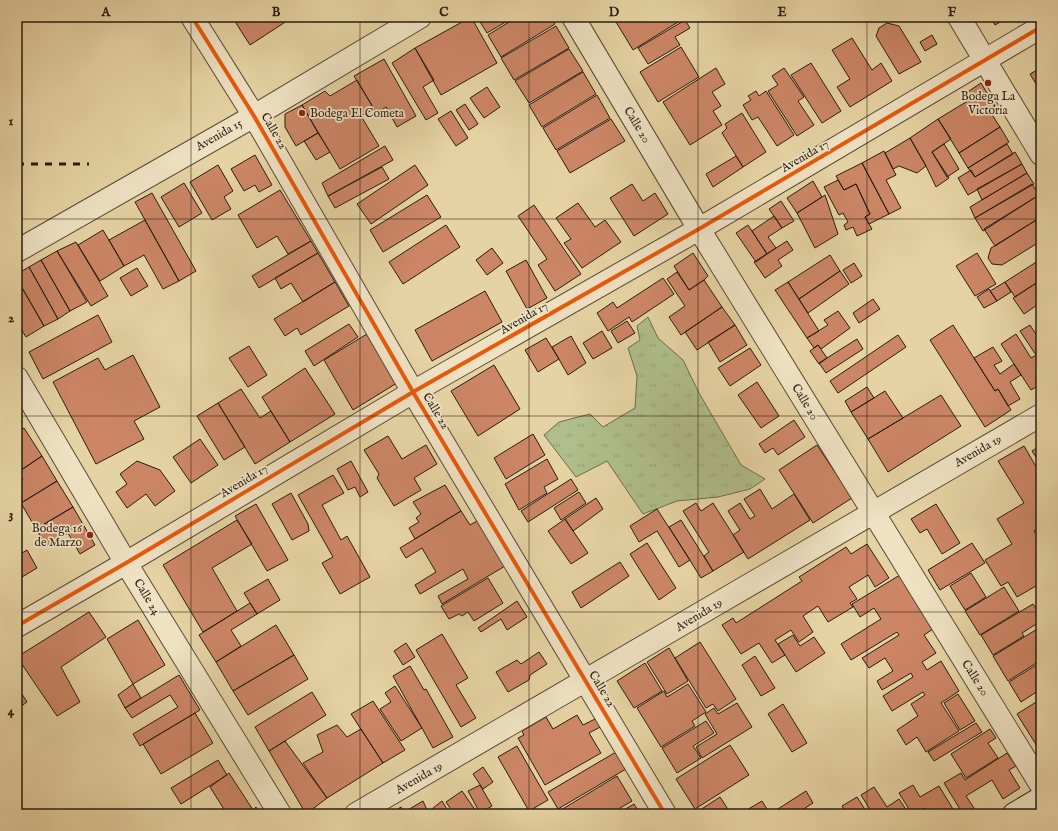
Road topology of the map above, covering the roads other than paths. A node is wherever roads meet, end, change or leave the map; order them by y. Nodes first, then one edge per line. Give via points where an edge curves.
1 (192, 17) edge
2 (420, 17) edge
3 (573, 17) edge
4 (959, 17) edge
5 (1041, 27) edge
6 (986, 61) junction
7 (254, 116) junction
8 (1041, 154) edge
9 (699, 229) junction
10 (17, 251) edge
11 (17, 378) edge
12 (413, 392) junction
13 (1041, 415) edge
14 (872, 512) junction
15 (126, 563) junction
16 (17, 626) edge
17 (586, 682) junction
18 (1041, 786) edge
19 (1041, 798) edge
20 (280, 814) edge
21 (356, 814) edge
22 (664, 814) edge
23 (1014, 814) edge

1 - 7 street, Calle 22
2 - 7 street, Avenida 15
3 - 9 street, Calle 20
4 - 6 street
5 - 6 street, Avenida 17
6 - 8 street
6 - 9 street, Avenida 17
7 - 10 street, Avenida 15
7 - 12 street, Calle 22
9 - 12 street, Avenida 17
9 - 14 street, Calle 20
11 - 15 street, Calle 24
12 - 15 street, Avenida 17
12 - 17 street, Calle 22
13 - 14 street, Avenida 19
14 - 17 street, Avenida 19
14 - 18 street, Calle 20
15 - 16 street, Avenida 17
15 - 20 street, Calle 24
17 - 21 street, Avenida 19
17 - 22 street, Calle 22
19 - 23 street

